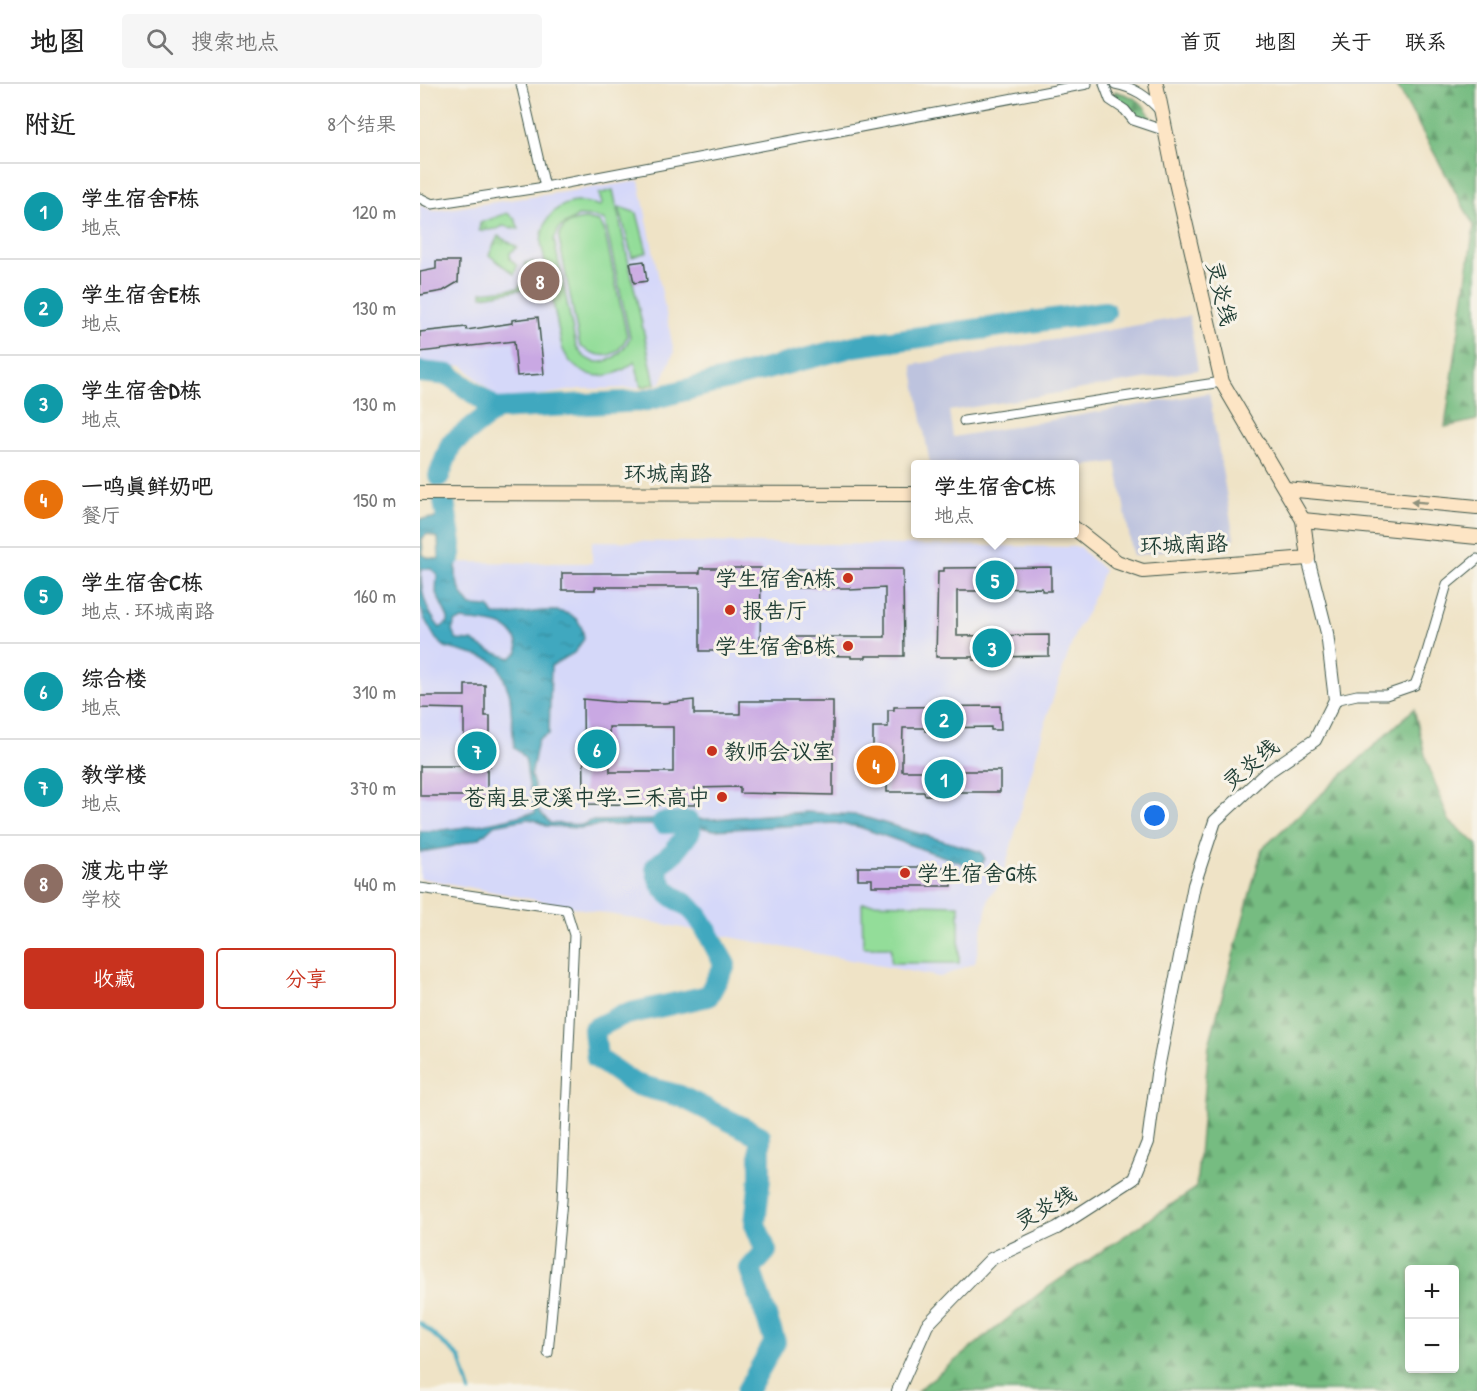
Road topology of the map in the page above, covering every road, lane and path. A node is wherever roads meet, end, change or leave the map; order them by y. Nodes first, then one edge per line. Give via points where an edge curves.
1 (521, 84) edge
2 (1087, 84) edge
3 (1104, 84) edge
4 (1115, 84) edge
5 (1156, 84) edge
6 (1162, 113) junction
7 (1166, 131) junction
8 (545, 187) junction
9 (420, 198) edge
10 (1222, 382) junction
11 (964, 421) dead end
12 (1286, 489) junction
13 (420, 493) edge
14 (911, 494) edge
15 (1477, 507) edge
16 (1303, 520) junction
17 (1079, 532) edge
18 (1477, 537) edge
19 (1308, 558) junction
20 (1477, 559) edge
21 (1335, 700) junction
22 (420, 888) edge
23 (548, 1353) dead end
24 (898, 1391) edge

1 - 8 street
2 - 8 street
3 - 7 street via 1110,100 1132,120
4 - 6 street via 1148,97
5 - 6 main road, 灵炎线
6 - 7 main road, 灵炎线
7 - 10 main road, 灵炎线
8 - 9 street via 432,204
10 - 11 street
10 - 12 main road, 灵炎线
15 -> 12 main road
12 - 16 main road, 灵炎线
13 - 14 main road, 环城南路
16 - 18 main road
16 - 19 main road, 灵炎线
17 - 19 main road, 环城南路 via 1117,562 1143,571
19 - 21 street, 灵炎线 via 1327,633
20 - 21 street via 1447,584 1415,685 1386,695
21 - 24 street, 灵炎线 via 1315,740 1265,774 1215,821 1194,885 1157,1074 1148,1142 1133,1179 1057,1228 991,1259 927,1325
22 - 23 street via 566,909 574,935 562,1201

